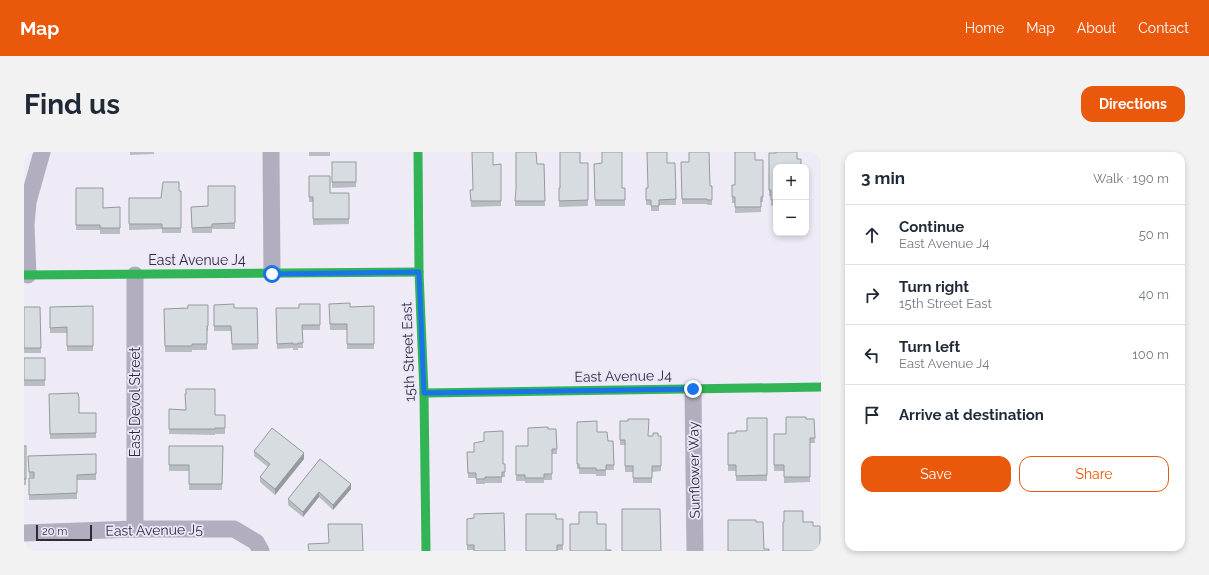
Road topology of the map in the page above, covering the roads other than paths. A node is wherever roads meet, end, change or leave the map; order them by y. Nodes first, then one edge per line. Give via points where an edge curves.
1 (42, 152) edge
2 (271, 152) edge
3 (418, 152) edge
4 (419, 272) junction
5 (272, 274) junction
6 (26, 275) edge
7 (135, 275) junction
8 (821, 387) edge
9 (693, 389) junction
10 (424, 393) junction
11 (135, 529) junction
12 (24, 533) edge
13 (258, 547) edge
14 (426, 551) edge
15 (695, 551) edge

1 - 6 street via 28,202
2 - 5 street
3 - 4 street, 15th Street East
4 - 5 street, East Avenue J4
4 - 10 street, 15th Street East
5 - 7 street, East Avenue J4
6 - 7 street, East Avenue J4
7 - 11 street, East Devol Street
8 - 9 street, East Avenue J4
9 - 10 street, East Avenue J4
9 - 15 street, Sunflower Way
10 - 14 street, 15th Street East
11 - 12 street, East Avenue J5
11 - 13 street, East Avenue J5 via 234,529

